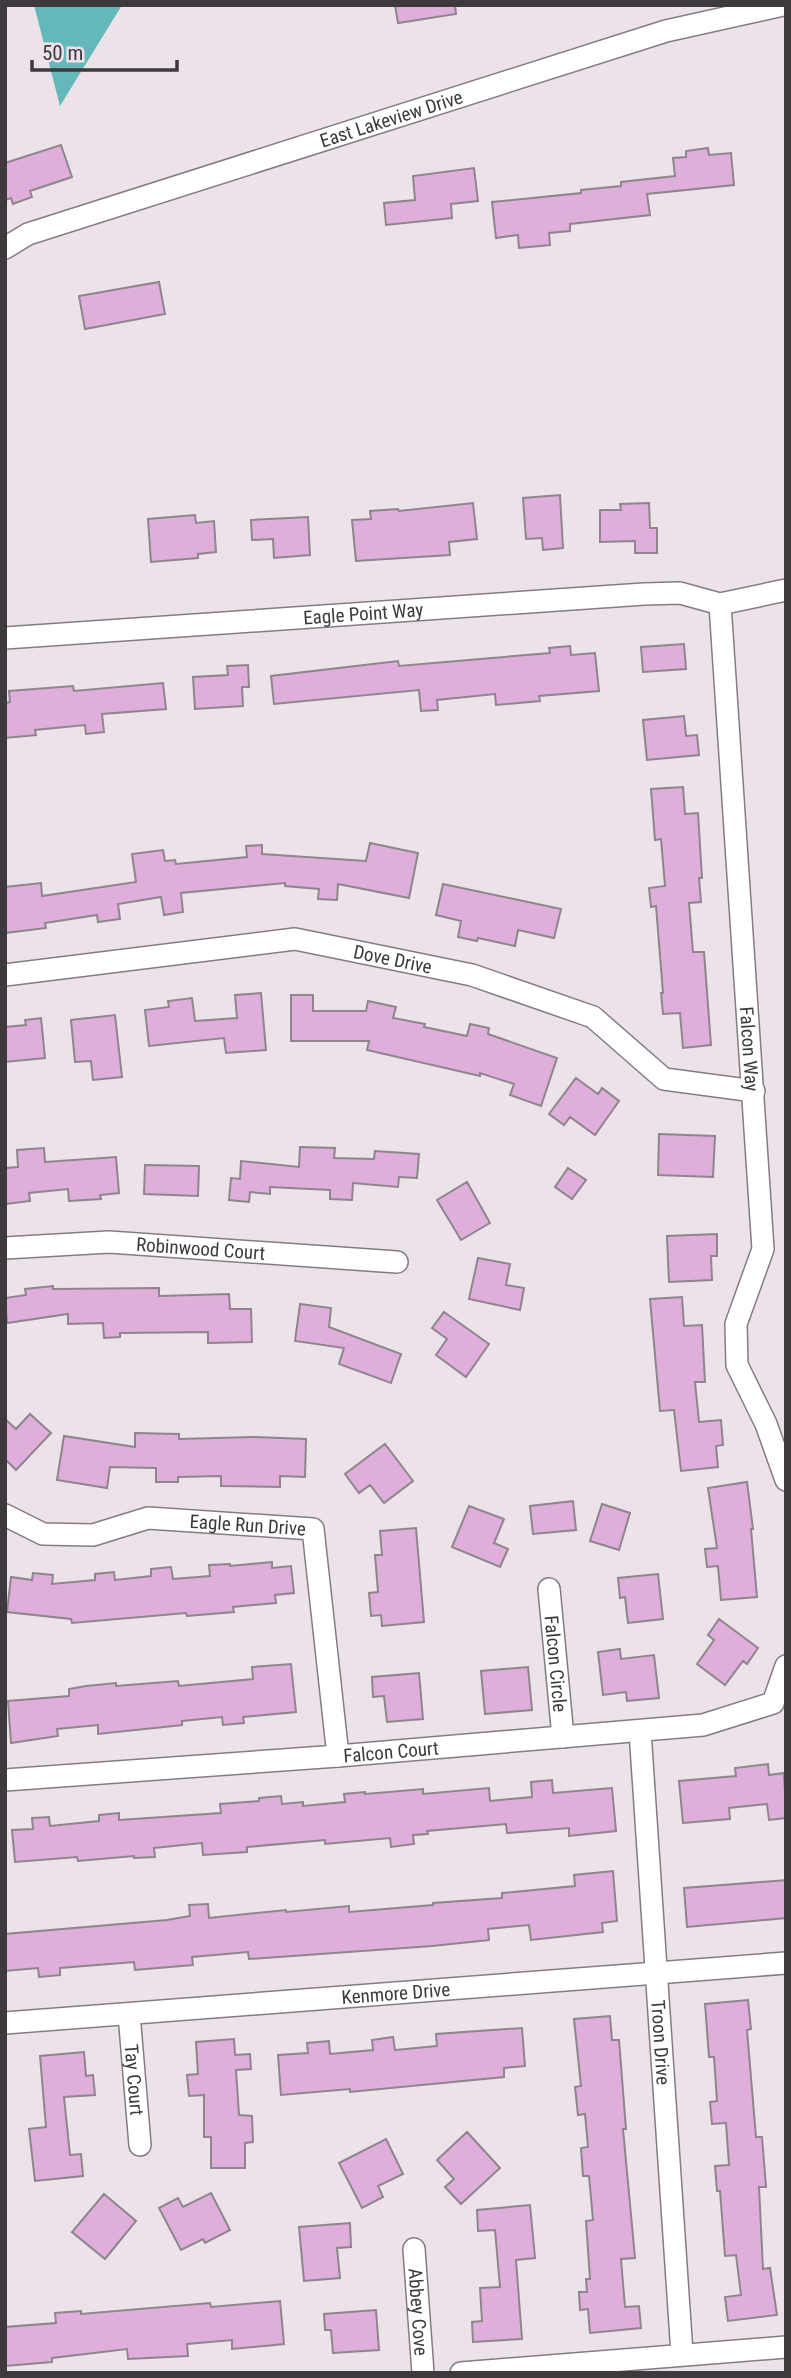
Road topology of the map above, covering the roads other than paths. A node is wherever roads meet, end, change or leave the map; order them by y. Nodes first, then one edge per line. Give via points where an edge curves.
1 (783, 5) edge
2 (5, 248) edge
3 (786, 590) edge
4 (720, 604) junction
5 (5, 638) edge
6 (5, 975) edge
7 (754, 1091) junction
8 (5, 1248) edge
9 (397, 1262) dead end
10 (786, 1480) edge
11 (5, 1515) edge
12 (549, 1589) dead end
13 (786, 1666) edge
14 (640, 1731) junction
15 (563, 1737) junction
16 (338, 1756) junction
17 (5, 1780) edge
18 (786, 1963) edge
19 (657, 1973) junction
20 (129, 2014) junction
21 (5, 2023) edge
22 (141, 2145) dead end
23 (414, 2249) dead end
24 (786, 2347) edge
25 (682, 2354) junction
26 (423, 2373) edge
27 (461, 2373) edge

1 - 2 street, East Lakeview Drive via 666,31 28,234
3 - 4 street
4 - 5 street, Eagle Point Way via 680,593 644,594
4 - 7 street, Falcon Way
6 - 7 street, Dove Drive via 295,939 472,975 593,1017 664,1079
7 - 10 street, Falcon Way via 763,1249 736,1324 737,1365 766,1424
8 - 9 street, Robinwood Court via 109,1242
11 - 16 street, Eagle Run Drive via 43,1535 93,1535 148,1518 313,1529
12 - 15 street, Falcon Circle
13 - 14 street, Falcon Court via 773,1703 704,1726
14 - 15 street, Falcon Court
14 - 19 street, Troon Drive
15 - 16 street, Falcon Court
16 - 17 street, Falcon Court
18 - 19 street, Kenmore Drive
19 - 20 street, Kenmore Drive
19 - 25 street, Troon Drive
20 - 21 street, Kenmore Drive
20 - 22 street, Tay Court
23 - 26 street, Abbey Cove
24 - 25 street
25 - 27 street

